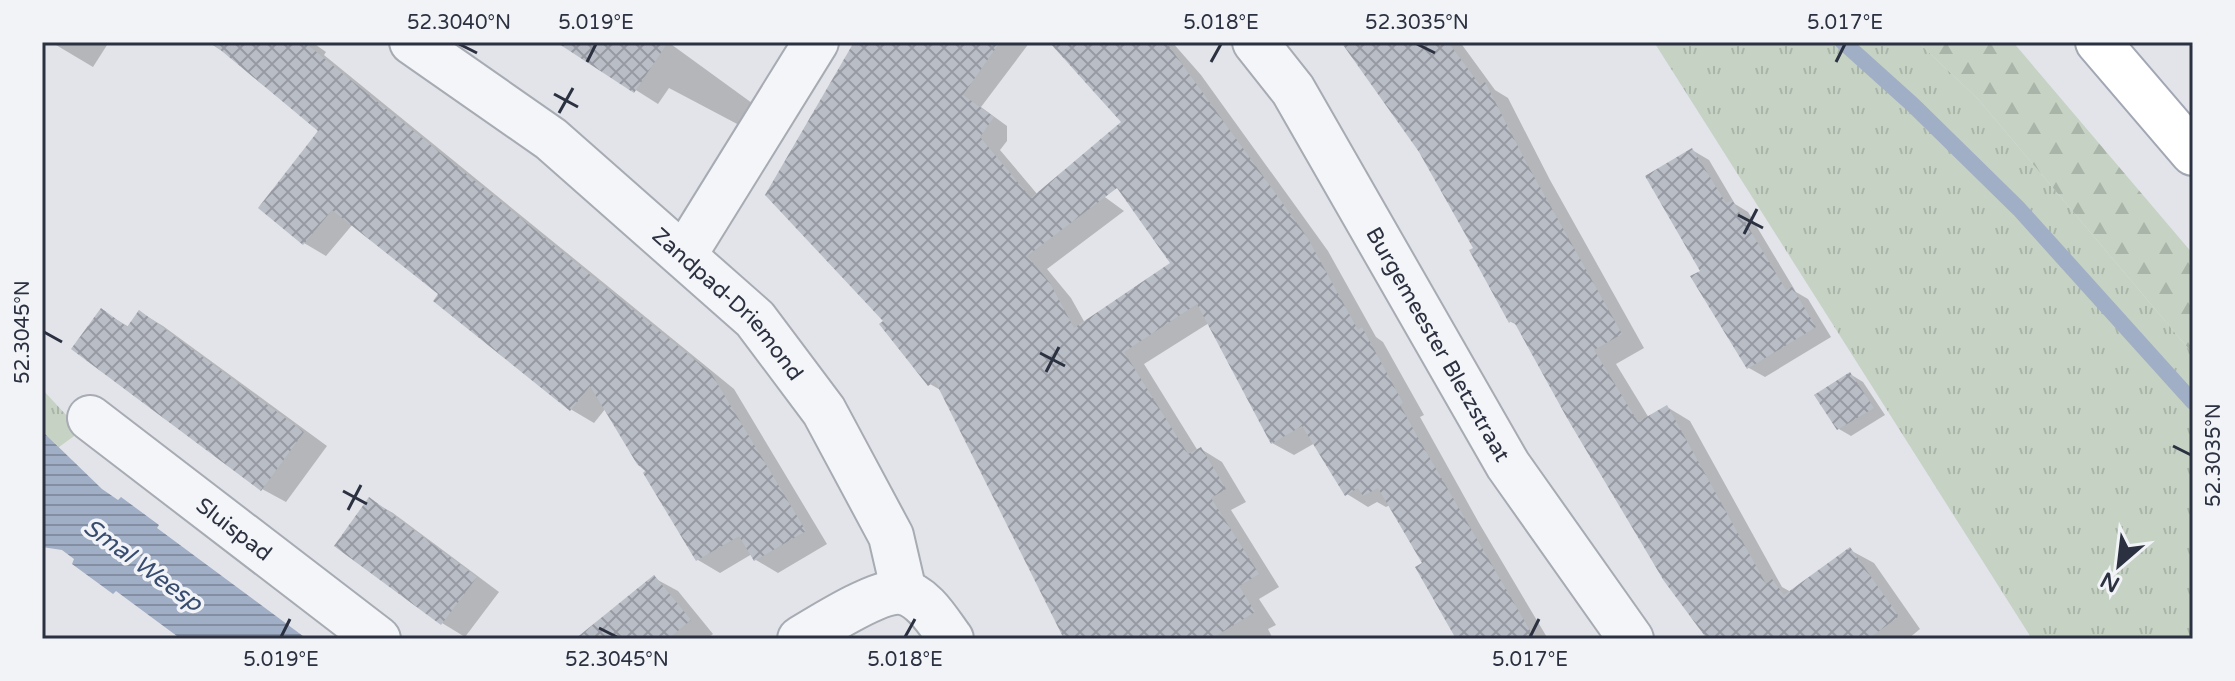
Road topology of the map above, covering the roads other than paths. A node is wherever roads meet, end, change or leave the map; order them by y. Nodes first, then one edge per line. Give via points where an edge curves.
1 (412, 42) edge
2 (816, 42) edge
3 (1255, 42) edge
4 (2098, 42) edge
5 (2193, 153) edge
6 (684, 255) junction
7 (90, 418) dead end
8 (904, 592) junction
9 (378, 639) edge
10 (800, 639) edge
11 (951, 639) edge
12 (1631, 639) edge

1 - 6 street, Zandpad-Driemond via 551,139
2 - 6 street
3 - 12 street, Burgemeester Bletzstraat via 1293,90 1508,465
4 - 5 main road
6 - 8 street, Zandpad-Driemond via 755,319 824,411 891,536
7 - 9 street, Sluispad
8 - 10 street via 841,615
8 - 11 street via 926,606

